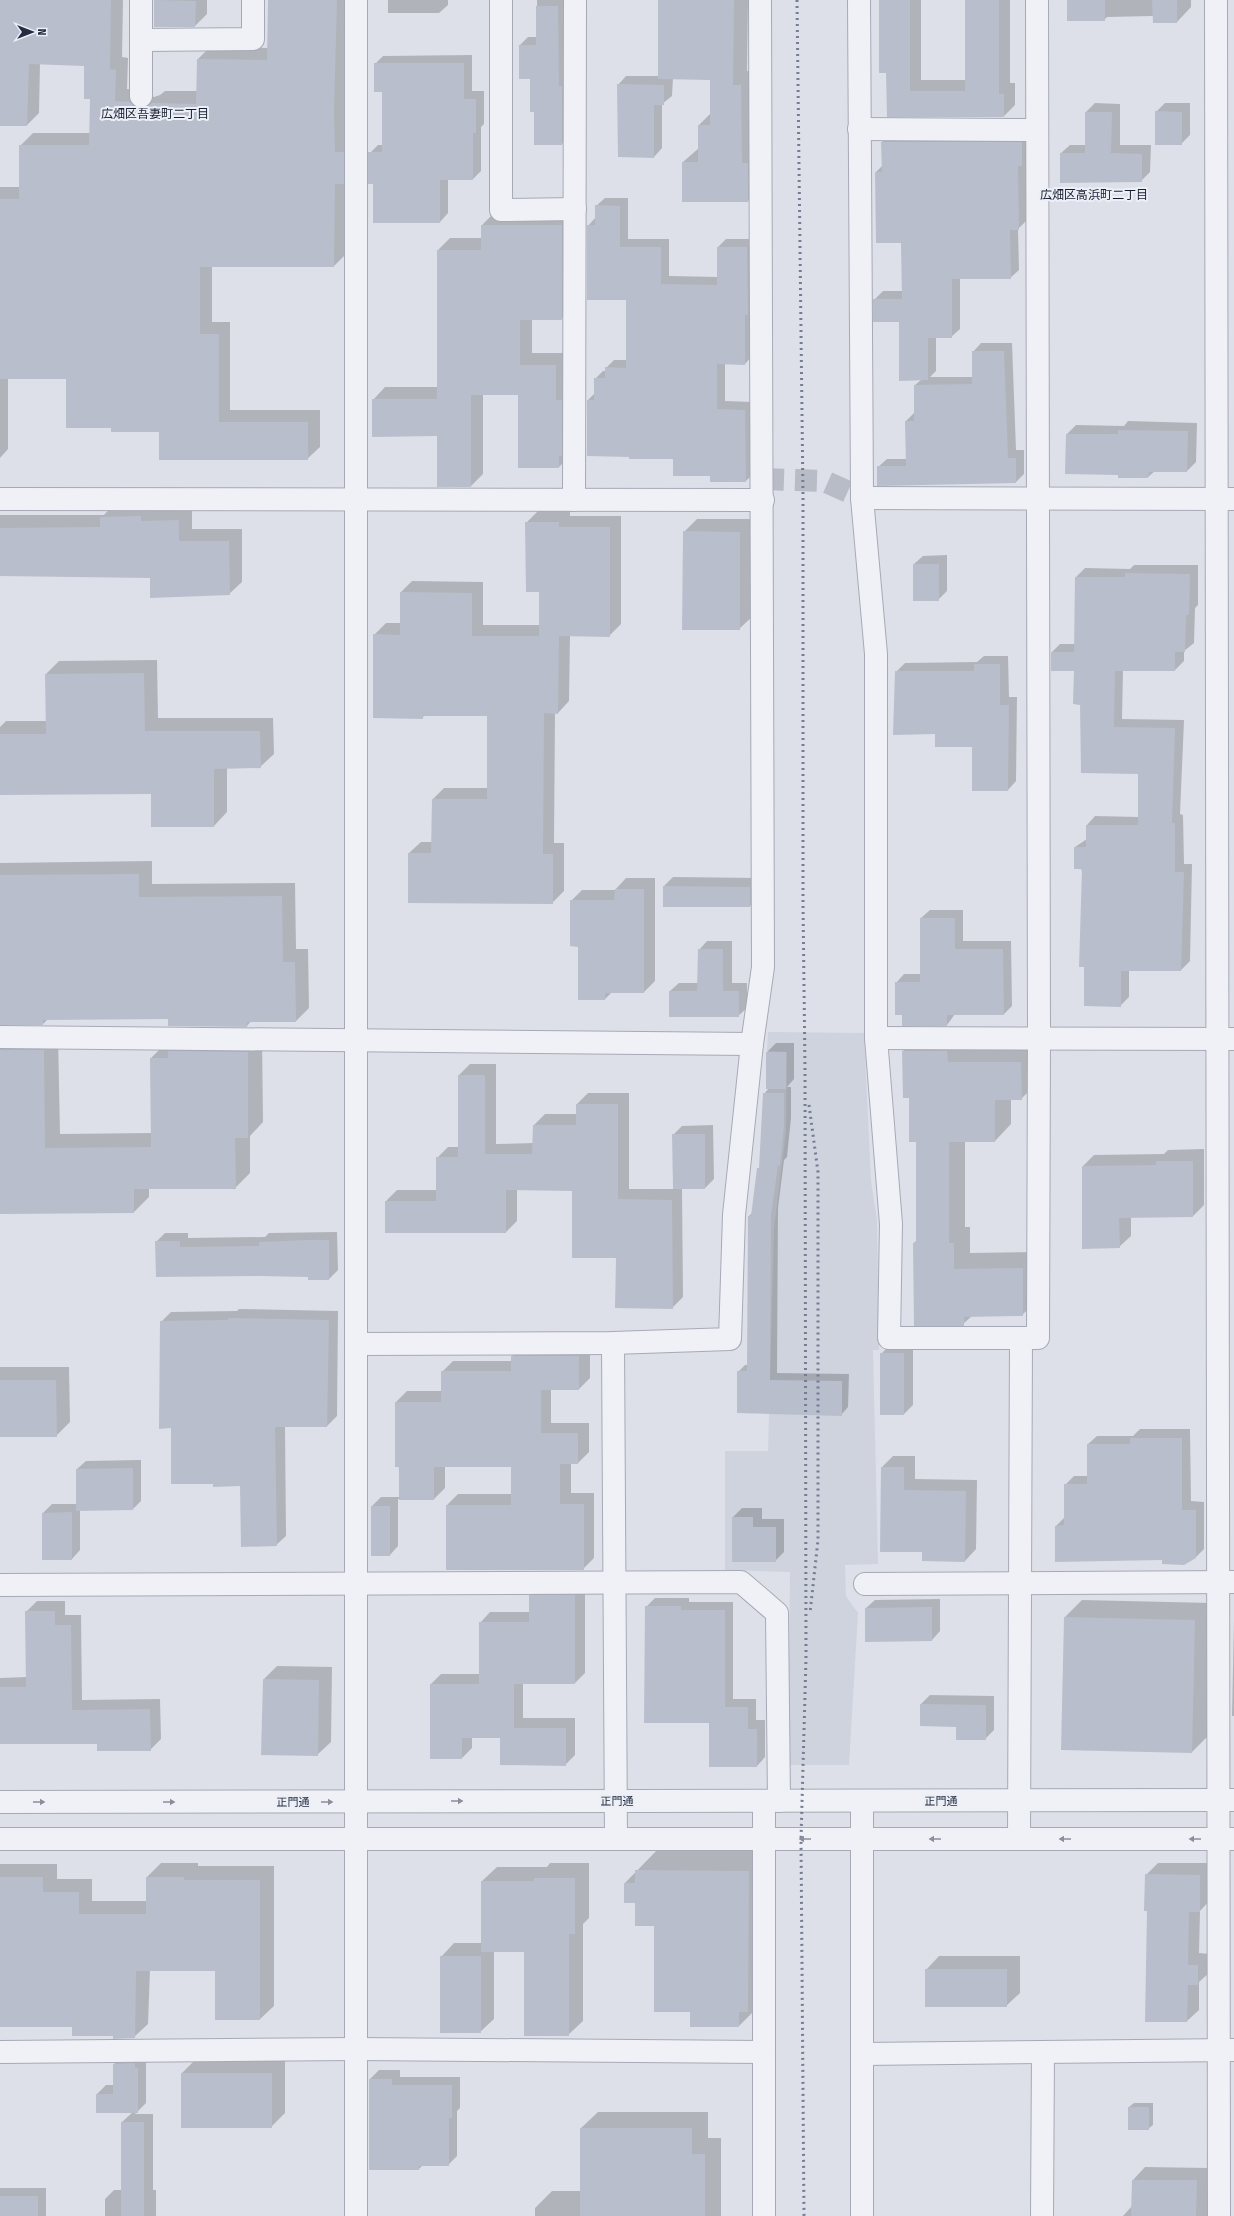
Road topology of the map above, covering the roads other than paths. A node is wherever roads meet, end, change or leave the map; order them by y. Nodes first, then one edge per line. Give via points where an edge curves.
1 (141, 0) edge
2 (253, 0) edge
3 (356, 0) edge
4 (501, 0) edge
5 (575, 0) edge
6 (760, 0) edge
7 (860, 0) edge
8 (1037, 0) edge
9 (1216, 0) edge
10 (142, 40) junction
11 (141, 96) dead end
12 (860, 129) junction
13 (1037, 130) junction
14 (575, 209) junction
15 (862, 498) junction
16 (0, 499) edge
17 (1225, 499) edge
18 (356, 500) junction
19 (574, 500) junction
20 (763, 500) junction
21 (1038, 500) junction
22 (0, 1037) edge
23 (876, 1038) junction
24 (1039, 1038) junction
25 (1226, 1039) edge
26 (356, 1041) junction
27 (752, 1044) junction
28 (1021, 1338) junction
29 (613, 1343) junction
30 (356, 1344) junction
31 (614, 1582) junction
32 (1019, 1582) junction
33 (1226, 1582) edge
34 (356, 1583) junction
35 (865, 1584) dead end
36 (0, 1585) edge
37 (1019, 1800) junction
38 (1226, 1800) edge
39 (616, 1801) junction
40 (771, 1801) junction
41 (862, 1801) junction
42 (0, 1802) edge
43 (356, 1802) junction
44 (0, 1839) edge
45 (356, 1839) junction
46 (616, 1839) junction
47 (764, 1839) junction
48 (862, 1839) junction
49 (1019, 1839) junction
50 (1226, 1839) edge
51 (356, 2049) junction
52 (1226, 2050) edge
53 (0, 2052) edge
54 (764, 2052) junction
55 (1043, 2052) junction
56 (862, 2054) junction
57 (356, 2216) edge
58 (764, 2216) edge
59 (862, 2216) edge
60 (1042, 2216) edge
61 (1219, 2216) edge

1 - 10 street
2 - 10 street via 253,39
3 - 18 street
4 - 14 street via 501,210
5 - 14 street
6 - 20 street
7 - 12 street
8 - 13 street
9 - 17 street
10 - 11 street
12 - 13 street
12 - 15 street
13 - 21 street
14 - 19 street
15 - 21 street
15 - 23 street via 876,654
16 - 18 street
17 - 21 street
17 - 25 street
18 - 19 street
18 - 26 street
19 - 20 street
20 - 27 street via 763,967
21 - 24 street
22 - 26 street
23 - 24 street
23 - 28 street via 891,1224 889,1338
24 - 25 street
24 - 28 street via 1038,1338
25 - 33 street
26 - 27 street
26 - 30 street
27 - 29 street via 734,1215 730,1339
28 - 32 street
29 - 30 street
29 - 31 street
30 - 34 street
31 - 34 street
31 - 39 street
31 - 40 street via 741,1582 777,1612
32 - 33 street
32 - 35 street
32 - 37 street
33 - 38 street
34 - 36 street
34 - 43 street
37 - 38 street, 正門通
37 - 41 street, 正門通
37 - 49 street
38 - 50 street
39 - 40 street, 正門通
43 -> 39 street, 正門通
39 - 46 street
40 - 41 street, 正門通
40 - 47 street
41 - 48 street
42 -> 43 street, 正門通
43 - 45 street
44 - 45 street
45 - 46 street
45 - 51 street
46 - 47 street
48 -> 47 street
47 - 54 street
49 -> 48 street
48 - 56 street
50 -> 49 street
50 - 52 street
51 - 53 street
51 - 54 street
51 - 57 street
52 - 55 street
52 - 61 street
54 - 58 street
55 - 56 street
55 - 60 street
56 - 59 street

